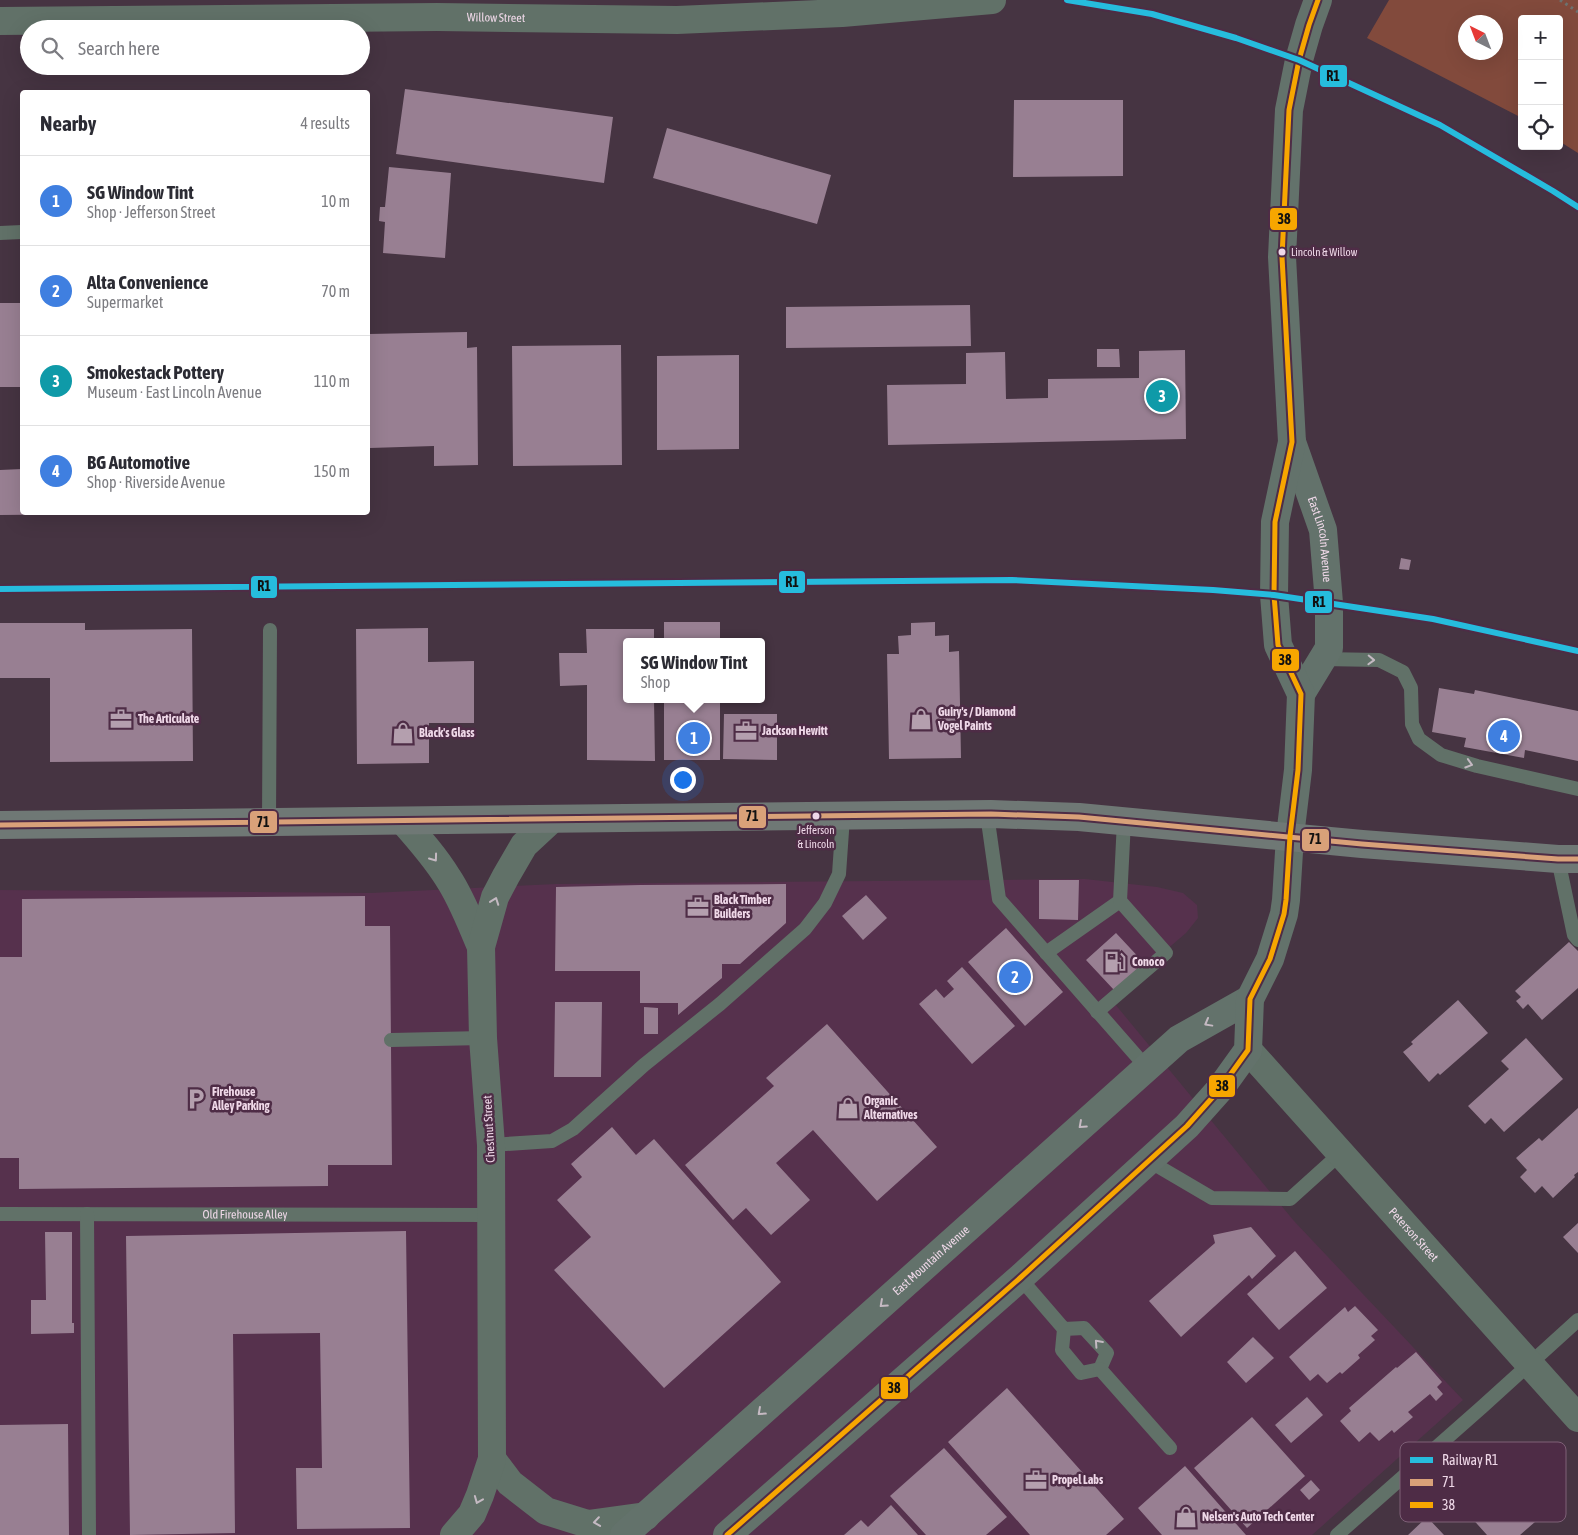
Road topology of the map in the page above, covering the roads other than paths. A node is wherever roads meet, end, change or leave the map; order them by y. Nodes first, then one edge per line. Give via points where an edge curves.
1 (992, 0) edge
2 (1318, 0) edge
3 (437, 9) edge
4 (20, 20) edge
5 (36, 20) edge
6 (0, 21) edge
7 (20, 232) edge
8 (0, 233) edge
9 (1292, 442) junction
10 (270, 630) dead end
11 (1322, 659) junction
12 (1301, 694) junction
13 (1578, 789) edge
14 (987, 814) junction
15 (843, 816) junction
16 (403, 820) junction
17 (551, 820) junction
18 (269, 821) junction
19 (1124, 821) junction
20 (0, 825) edge
21 (1290, 836) junction
22 (1568, 859) edge
23 (1120, 901) junction
24 (1578, 940) edge
25 (481, 948) junction
26 (1046, 953) junction
27 (1250, 999) junction
28 (1097, 1012) junction
29 (483, 1038) junction
30 (391, 1040) dead end
31 (1248, 1050) junction
32 (1147, 1068) junction
33 (492, 1145) junction
34 (1341, 1153) junction
35 (1149, 1160) junction
36 (0, 1214) edge
37 (87, 1214) junction
38 (491, 1215) junction
39 (1020, 1278) junction
40 (1578, 1320) edge
41 (1064, 1329) junction
42 (1529, 1364) junction
43 (1100, 1369) junction
44 (1578, 1418) edge
45 (1442, 1442) edge
46 (1170, 1448) dead end
47 (492, 1459) junction
48 (1400, 1479) edge
49 (646, 1516) junction
50 (89, 1535) edge
51 (454, 1535) edge
52 (624, 1535) edge
53 (727, 1535) edge
54 (1337, 1535) edge

1 - 3 street, Willow Street via 842,13 677,20
2 - 9 street, East Lincoln Avenue via 1299,60 1290,110 1282,257
3 - 5 street, Willow Street
4 - 6 street, Willow Street
7 - 8 lane
9 - 11 street, East Lincoln Avenue via 1323,530 1330,648
9 - 12 street, East Lincoln Avenue via 1275,522 1274,595 1278,645
10 - 18 lane
11 - 12 street, East Lincoln Avenue
11 -> 13 lane via 1379,660 1404,672 1411,688 1412,724 1419,739 1441,755
12 - 21 street, East Lincoln Avenue via 1298,770
14 - 15 highway
14 - 19 highway
14 - 26 lane via 999,899
15 - 17 highway
15 - 33 lane via 839,874 825,903 805,929 573,1129 552,1141
16 - 17 highway
16 - 18 highway
16 -> 25 street via 449,879
25 -> 17 street, Chestnut Street via 495,897 506,876 524,845
18 - 20 highway
19 - 21 highway
19 - 23 lane
21 - 22 highway
21 - 27 street via 1284,914 1270,959
22 - 24 lane via 1574,935
23 - 26 lane
23 - 28 lane via 1166,953
25 - 29 street, Chestnut Street
26 - 28 lane
27 - 31 street
27 -> 32 street, East Mountain Avenue via 1179,1039
28 - 32 lane
29 - 30 lane
29 - 33 street, Chestnut Street
31 - 34 street, Peterson Street
31 - 35 street via 1220,1089 1187,1126
32 -> 49 street, East Mountain Avenue
33 - 38 street, Chestnut Street
34 - 35 lane via 1290,1199 1212,1198
34 - 42 street, Peterson Street
35 - 39 street
36 - 37 lane, Old Firehouse Alley
37 - 38 lane, Old Firehouse Alley
37 - 50 lane
38 - 47 street, Chestnut Street
39 - 41 lane
39 - 53 street
40 - 42 lane
41 - 43 lane via 1062,1350 1081,1373
43 -> 41 lane via 1107,1352 1084,1328
42 - 44 street, Peterson Street
42 - 45 lane
43 - 46 lane
49 -> 47 street via 588,1524 546,1512 510,1483
47 -> 51 street, Chestnut Street via 472,1514
48 - 54 lane
49 - 52 street, East Mountain Avenue

